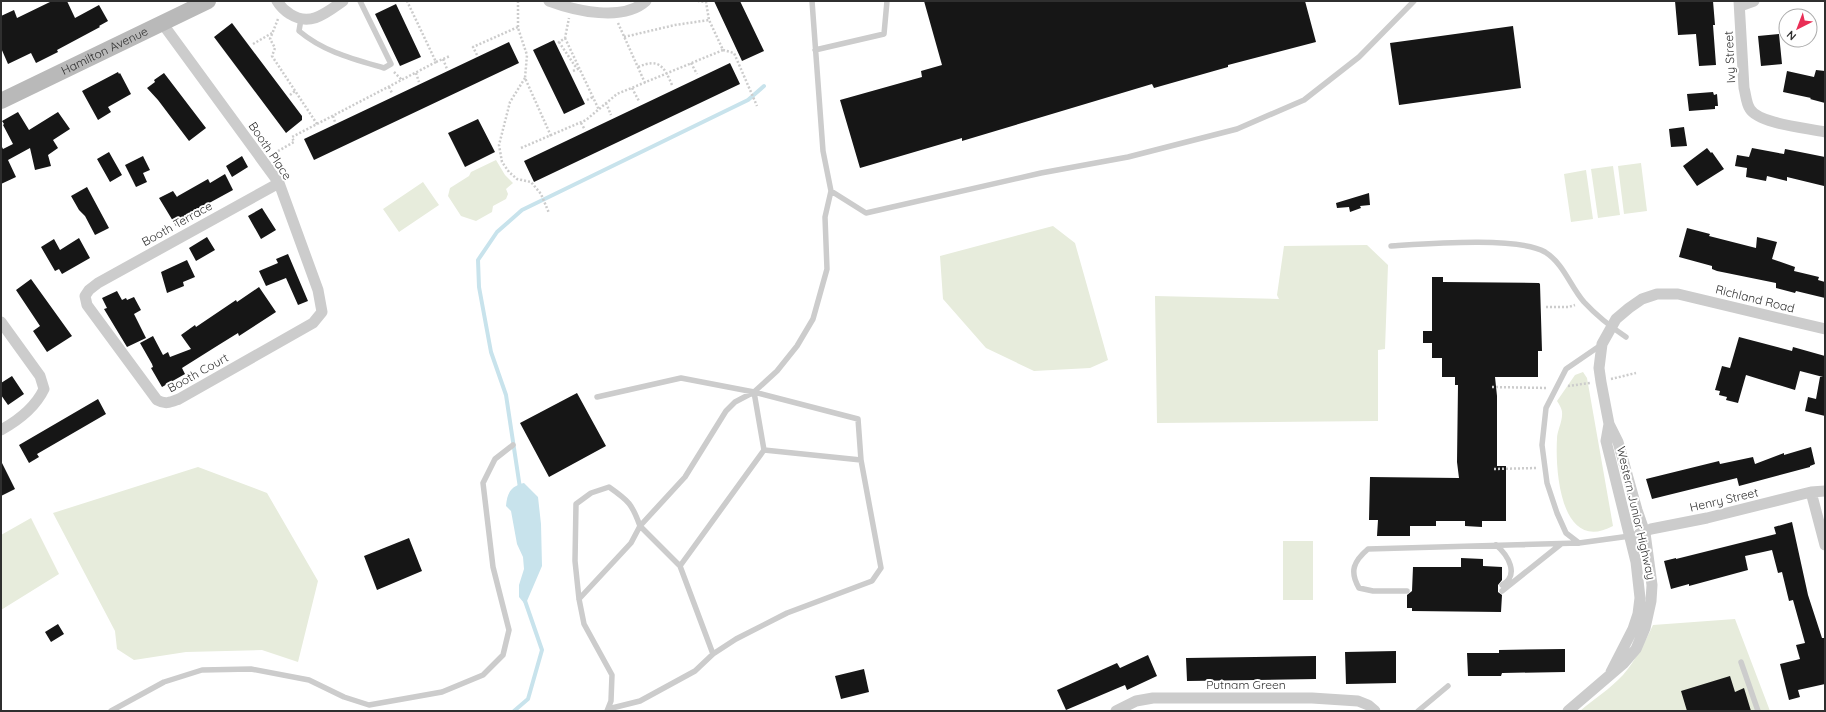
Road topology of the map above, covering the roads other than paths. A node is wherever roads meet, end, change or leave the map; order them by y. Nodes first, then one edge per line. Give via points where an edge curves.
1 (208, 1) edge
2 (343, 1) edge
3 (360, 1) edge
4 (549, 1) edge
5 (646, 1) edge
6 (812, 1) edge
7 (887, 1) edge
8 (1414, 1) edge
9 (1754, 1) edge
10 (1740, 3) edge
11 (280, 4) edge
12 (301, 19) junction
13 (162, 23) junction
14 (815, 50) junction
15 (1, 101) edge
16 (1825, 132) edge
17 (279, 183) junction
18 (831, 190) junction
19 (1391, 246) dead end
20 (89, 290) joint
21 (1678, 294) joint
22 (322, 312) joint
23 (1, 322) edge
24 (1612, 327) junction
25 (1825, 329) edge
26 (1626, 338) dead end
27 (1602, 344) junction
28 (754, 392) junction
29 (597, 397) dead end
30 (1609, 424) junction
31 (1, 430) edge
32 (513, 445) dead end
33 (764, 450) junction
34 (861, 460) junction
35 (1825, 491) edge
36 (1811, 492) junction
37 (640, 526) junction
38 (1645, 533) junction
39 (1630, 536) junction
40 (1579, 543) junction
41 (1561, 544) junction
42 (1496, 545) junction
43 (1825, 545) edge
44 (680, 566) junction
45 (1502, 585) dead end
46 (1407, 591) dead end
47 (1502, 592) dead end
48 (579, 599) junction
49 (713, 654) junction
50 (1741, 662) dead end
51 (1610, 674) junction
52 (1448, 686) dead end
53 (608, 710) edge
54 (112, 711) edge
55 (1116, 711) edge
56 (1375, 711) edge
57 (1418, 711) edge
58 (1568, 711) edge
59 (1758, 711) edge

1 - 13 main road, Hamilton Avenue
2 - 12 street via 313,19
3 - 12 lane via 391,64 384,68 322,48 299,31
4 - 5 street via 572,8 614,13 630,11
6 - 14 lane
7 - 14 lane via 884,34
8 - 18 lane via 1360,57 1304,100 1237,129 1128,157 1041,173 866,214
9 - 10 street
10 - 16 street, Ivy Street via 1744,88 1751,111 1761,118 1777,123
11 - 12 street via 296,18
13 - 15 main road, Hamilton Avenue
13 - 17 street, Booth Place
14 - 18 lane via 823,151
17 - 20 street, Booth Terrace
17 - 22 street, Booth Place via 318,290
18 - 28 lane via 825,216 827,269 813,319 792,353
19 - 24 lane via 1440,243 1515,244 1544,252 1564,270 1583,301
20 - 22 street, Booth Court via 85,296 87,304 157,400 162,403 180,399 312,323
21 - 24 street, Western Junior Highway via 1657,294 1642,299 1616,319
21 - 25 street, Richland Road
23 - 31 street via 40,376 44,389 35,405
24 - 26 lane
24 - 27 street, Western Junior Highway
27 - 30 street, Western Junior Highway via 1599,368
27 - 40 lane via 1566,369 1546,408 1542,445 1547,483 1566,533
28 - 29 lane via 681,378
28 - 33 lane
28 - 34 lane via 858,419
28 - 37 lane via 735,402 726,411 685,477
30 - 38 street, Western Junior Highway via 1618,442
30 - 39 street, Western Junior Highway via 1606,442
32 - 54 lane via 495,459 483,482 493,567 509,630 503,655 482,675 442,692 370,705 344,697 309,680 252,669 202,670 164,682
33 - 34 lane
33 - 44 lane
34 - 49 lane via 881,568 872,581 787,614 736,638
35 - 36 street, Henry Street
36 - 38 street, Henry Street
36 - 43 street
37 - 44 lane
37 - 48 lane via 631,543
37 - 48 lane via 628,500 610,487 591,493 576,504 575,561
38 - 39 street, Henry Street
38 - 51 street, Western Junior Highway via 1652,585 1645,628 1636,649
39 - 40 lane
39 - 51 street, Western Junior Highway via 1639,578 1638,614
40 - 41 lane
41 - 42 lane
41 - 47 lane
42 - 45 lane via 1508,557 1511,573 1507,582
42 - 46 lane via 1368,549 1361,556 1354,568 1353,578 1359,588 1373,591
44 - 49 lane
48 - 53 lane via 584,624 612,675
49 - 53 lane via 695,671 640,701
50 - 59 lane
51 - 58 street, Western Junior Highway
52 - 57 lane
55 - 56 street, Putnam Green via 1136,701 1154,698 1312,698 1358,701

